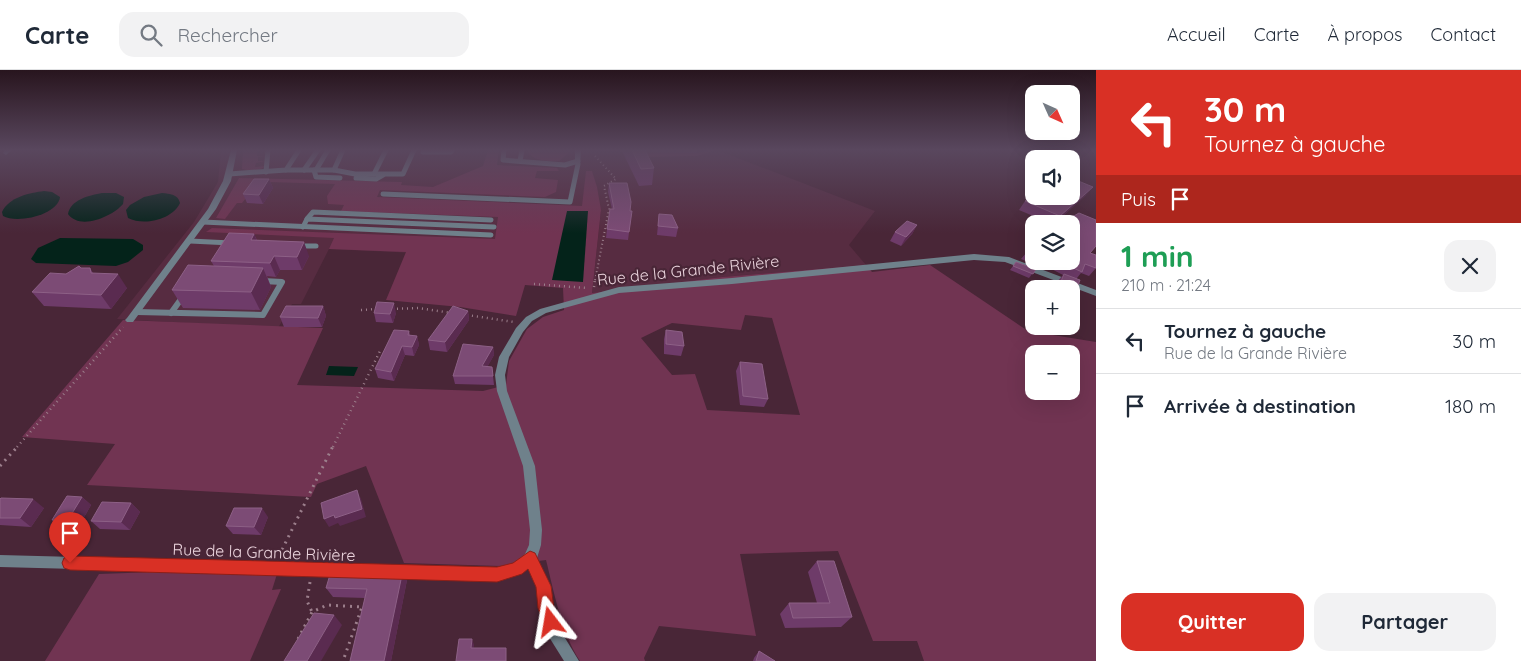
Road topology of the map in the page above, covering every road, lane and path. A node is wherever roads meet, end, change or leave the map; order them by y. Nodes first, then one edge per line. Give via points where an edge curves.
1 (227, 178) edge
2 (335, 178) edge
3 (340, 178) dead end
4 (356, 178) dead end
5 (378, 178) edge
6 (575, 178) edge
7 (615, 178) edge
8 (383, 194) dead end
9 (307, 219) junction
10 (492, 220) dead end
11 (203, 222) junction
12 (303, 227) junction
13 (494, 227) dead end
14 (490, 235) dead end
15 (190, 241) junction
16 (228, 242) junction
17 (238, 243) edge
18 (286, 245) edge
19 (316, 246) dead end
20 (223, 250) edge
21 (253, 281) edge
22 (534, 284) dead end
23 (190, 286) edge
24 (594, 289) junction
25 (619, 290) junction
26 (1096, 293) edge
27 (380, 309) edge
28 (390, 309) edge
29 (362, 310) dead end
30 (136, 312) junction
31 (171, 313) junction
32 (456, 314) edge
33 (466, 315) edge
34 (130, 320) joint
35 (525, 323) junction
36 (380, 351) dead end
37 (0, 466) edge
38 (530, 558) junction
39 (0, 561) edge
40 (273, 568) junction
41 (313, 570) junction
42 (352, 571) edge
43 (381, 571) edge
44 (312, 612) junction
45 (295, 644) edge
46 (343, 661) edge
47 (572, 661) edge

1 - 11 street
2 - 3 lane
4 - 5 lane
6 - 8 lane via 570,202
7 - 24 path via 604,186 609,210
9 - 10 lane via 313,212
9 - 12 lane
9 - 13 lane
11 - 12 lane
11 - 15 street
12 - 14 lane
15 - 16 lane
15 - 30 street
16 - 17 lane
16 - 20 lane
18 - 19 lane
21 - 31 lane via 282,282 263,316
22 - 24 path
23 - 31 lane
24 - 25 path
25 - 26 street, Rue de la Grande Rivière via 991,257 1006,259
25 - 35 street, Rue de la Grande Rivière via 556,306
27 - 29 path
28 - 32 path via 418,308
30 - 31 lane
30 - 34 street
33 - 35 path
34 - 37 path
35 - 38 street, Rue de la Grande Rivière via 504,357 500,376 502,391 529,466 536,530
36 - 40 path
38 - 43 street via 517,569 497,574
38 - 47 street via 544,586 546,608 556,636
39 - 40 street, Rue de la Grande Rivière
40 - 41 street, Rue de la Grande Rivière
41 - 42 street, Rue de la Grande Rivière
41 - 44 path via 307,592
44 - 45 path
44 - 46 path via 327,605 362,607

